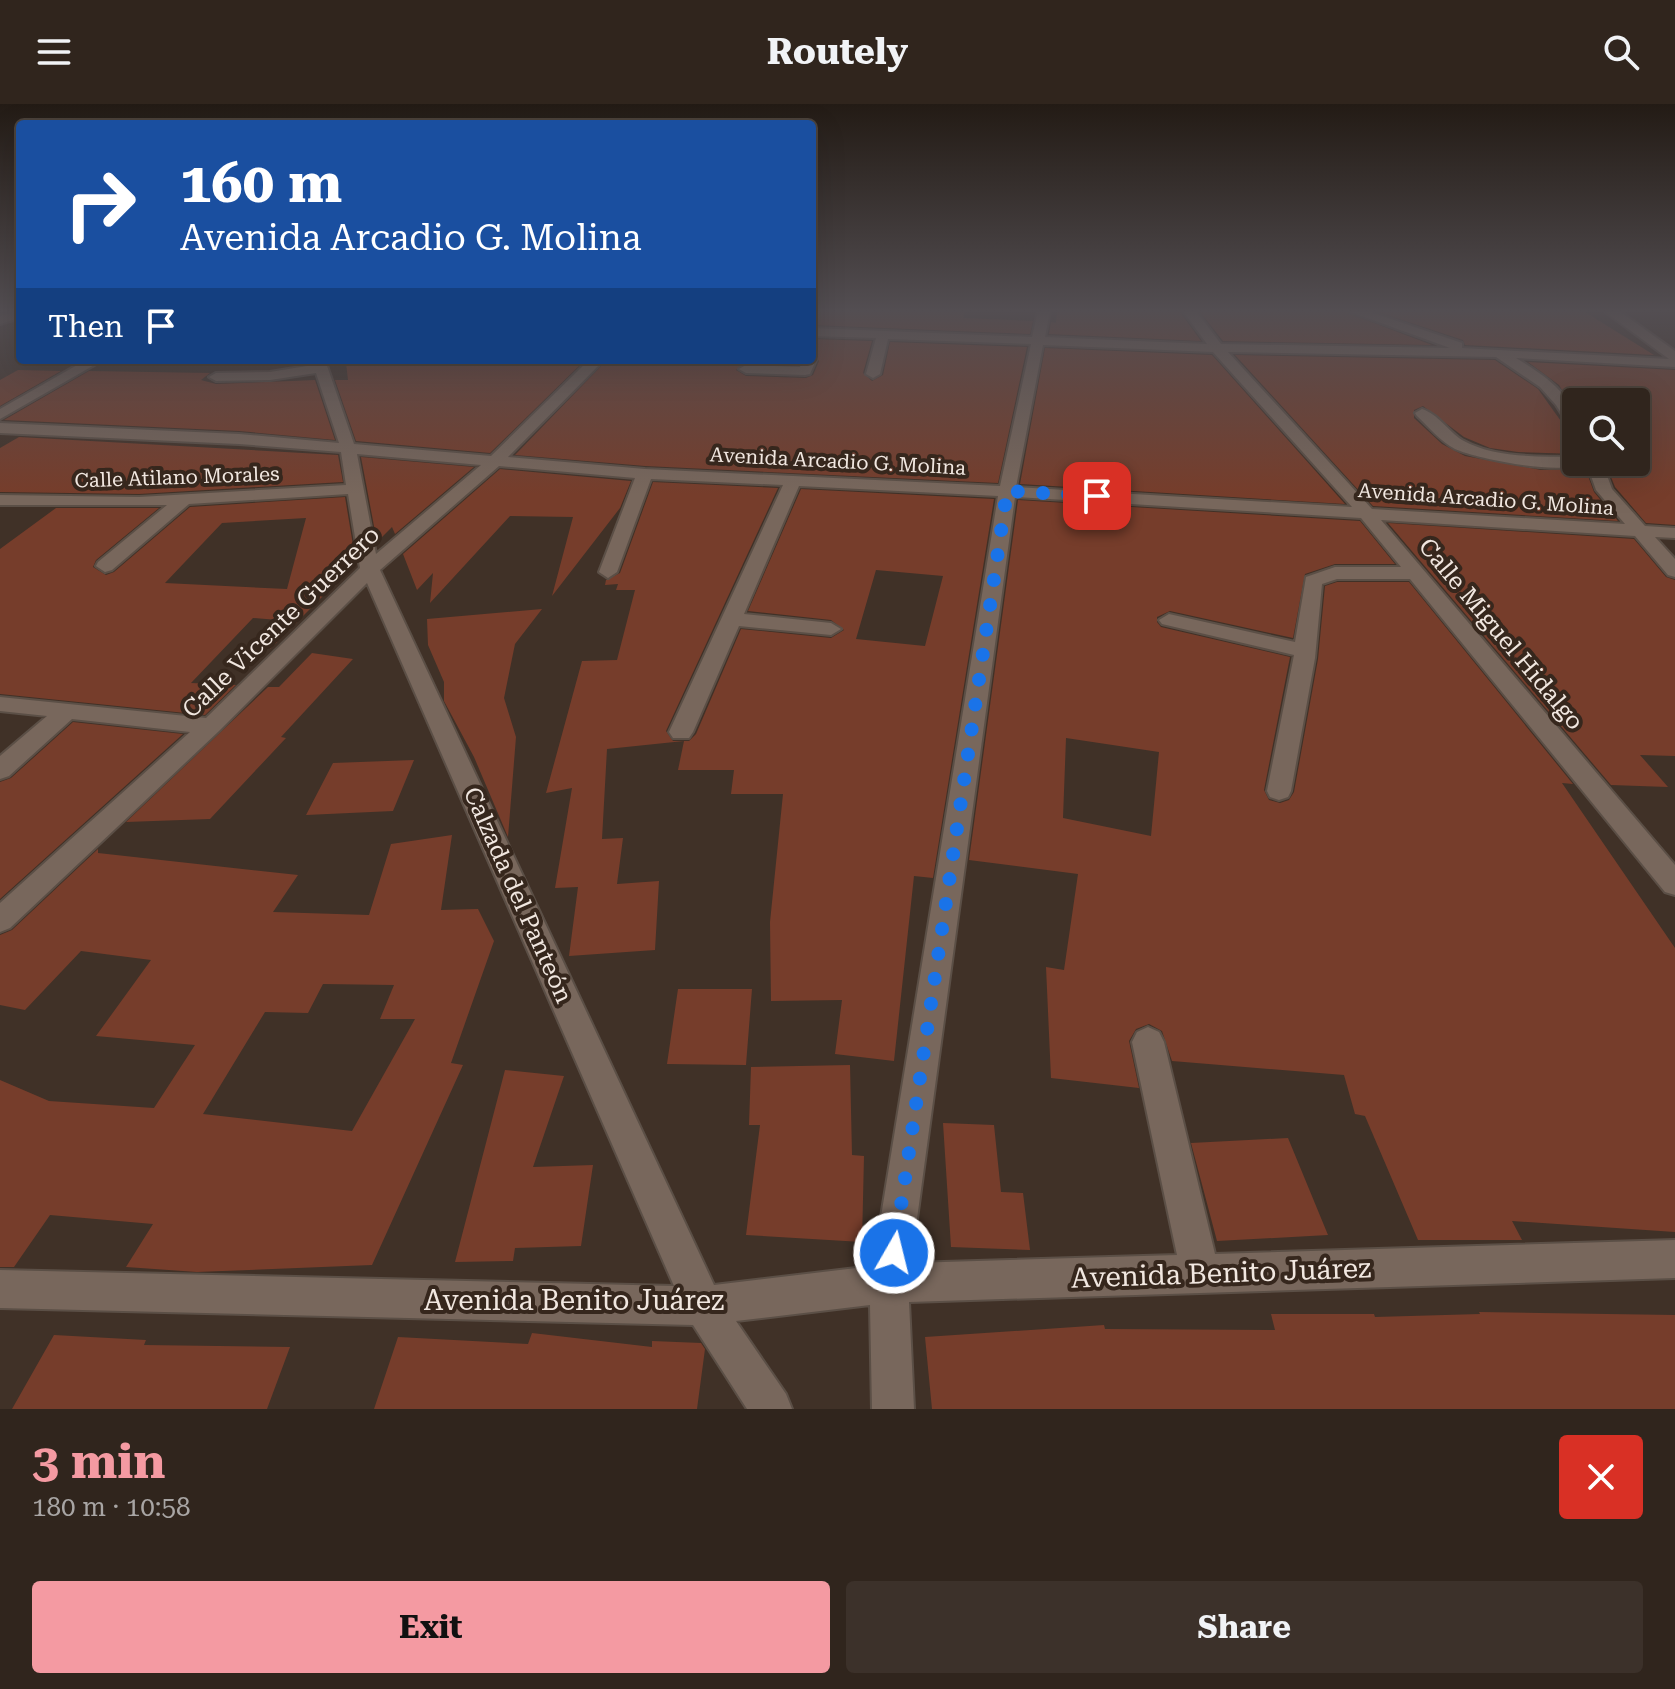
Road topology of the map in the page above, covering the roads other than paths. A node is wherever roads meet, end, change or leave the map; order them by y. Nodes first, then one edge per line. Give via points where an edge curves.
1 (75, 372) edge
2 (287, 372) edge
3 (322, 372) edge
4 (585, 372) edge
5 (1032, 372) edge
6 (1239, 372) edge
7 (1530, 372) edge
8 (216, 377) dead end
9 (1562, 399) edge
10 (1422, 413) dead end
11 (0, 415) edge
12 (0, 428) edge
13 (348, 448) junction
14 (495, 461) junction
15 (1562, 462) edge
16 (645, 474) junction
17 (1599, 476) edge
18 (792, 483) junction
19 (356, 489) junction
20 (1007, 491) junction
21 (185, 499) junction
22 (0, 500) edge
23 (1366, 513) junction
24 (1637, 531) junction
25 (1675, 533) edge
26 (105, 566) dead end
27 (370, 569) junction
28 (1675, 571) edge
29 (608, 572) dead end
30 (1416, 573) junction
31 (733, 619) junction
32 (1169, 620) dead end
33 (831, 629) dead end
34 (1305, 651) junction
35 (0, 704) edge
36 (68, 710) junction
37 (211, 726) junction
38 (681, 732) dead end
39 (0, 770) edge
40 (1279, 791) dead end
41 (1675, 884) edge
42 (0, 920) edge
43 (1148, 1042) dead end
44 (1675, 1259) edge
45 (1200, 1273) junction
46 (889, 1283) junction
47 (0, 1289) edge
48 (703, 1306) junction
49 (771, 1409) edge
50 (893, 1409) edge

1 - 11 street
2 - 8 street
3 - 13 street, Calzada del Panteón
4 - 14 street, Calle Vicente Guerrero
5 - 20 street
6 - 23 street, Calle Miguel Hidalgo
7 - 9 street
10 - 15 street via 1458,444 1483,453
12 - 13 street, Avenida Arcadio G. Molina
13 - 14 street, Avenida Arcadio G. Molina
13 - 19 street, Calzada del Panteón
14 - 16 street, Avenida Arcadio G. Molina
14 - 27 street, Calle Vicente Guerrero
16 - 18 street, Avenida Arcadio G. Molina
16 - 29 street
17 - 24 street
18 - 20 street, Avenida Arcadio G. Molina
18 - 31 street
19 - 21 street, Calle Atilano Morales
19 - 27 street, Calzada del Panteón
20 - 23 street, Avenida Arcadio G. Molina
20 - 46 street
21 - 22 street, Calle Atilano Morales
21 - 26 street
23 - 24 street, Avenida Arcadio G. Molina
23 - 30 street, Calle Miguel Hidalgo
24 - 25 street, Avenida Arcadio G. Molina
24 - 28 street
27 - 37 street, Calle Vicente Guerrero
27 - 48 street, Calzada del Panteón
30 - 34 street via 1335,573 1313,581
30 - 41 street, Calle Miguel Hidalgo
31 - 33 street
31 - 38 street
32 - 34 street
34 - 40 street
35 - 36 street
36 - 37 street
36 - 39 street
37 - 42 street, Calle Vicente Guerrero
43 - 45 street
44 - 45 street, Avenida Benito Juárez
45 - 46 street, Avenida Benito Juárez
46 - 48 street, Avenida Benito Juárez
46 - 50 street
47 - 48 street, Avenida Benito Juárez
48 - 49 street, Calzada del Panteón

